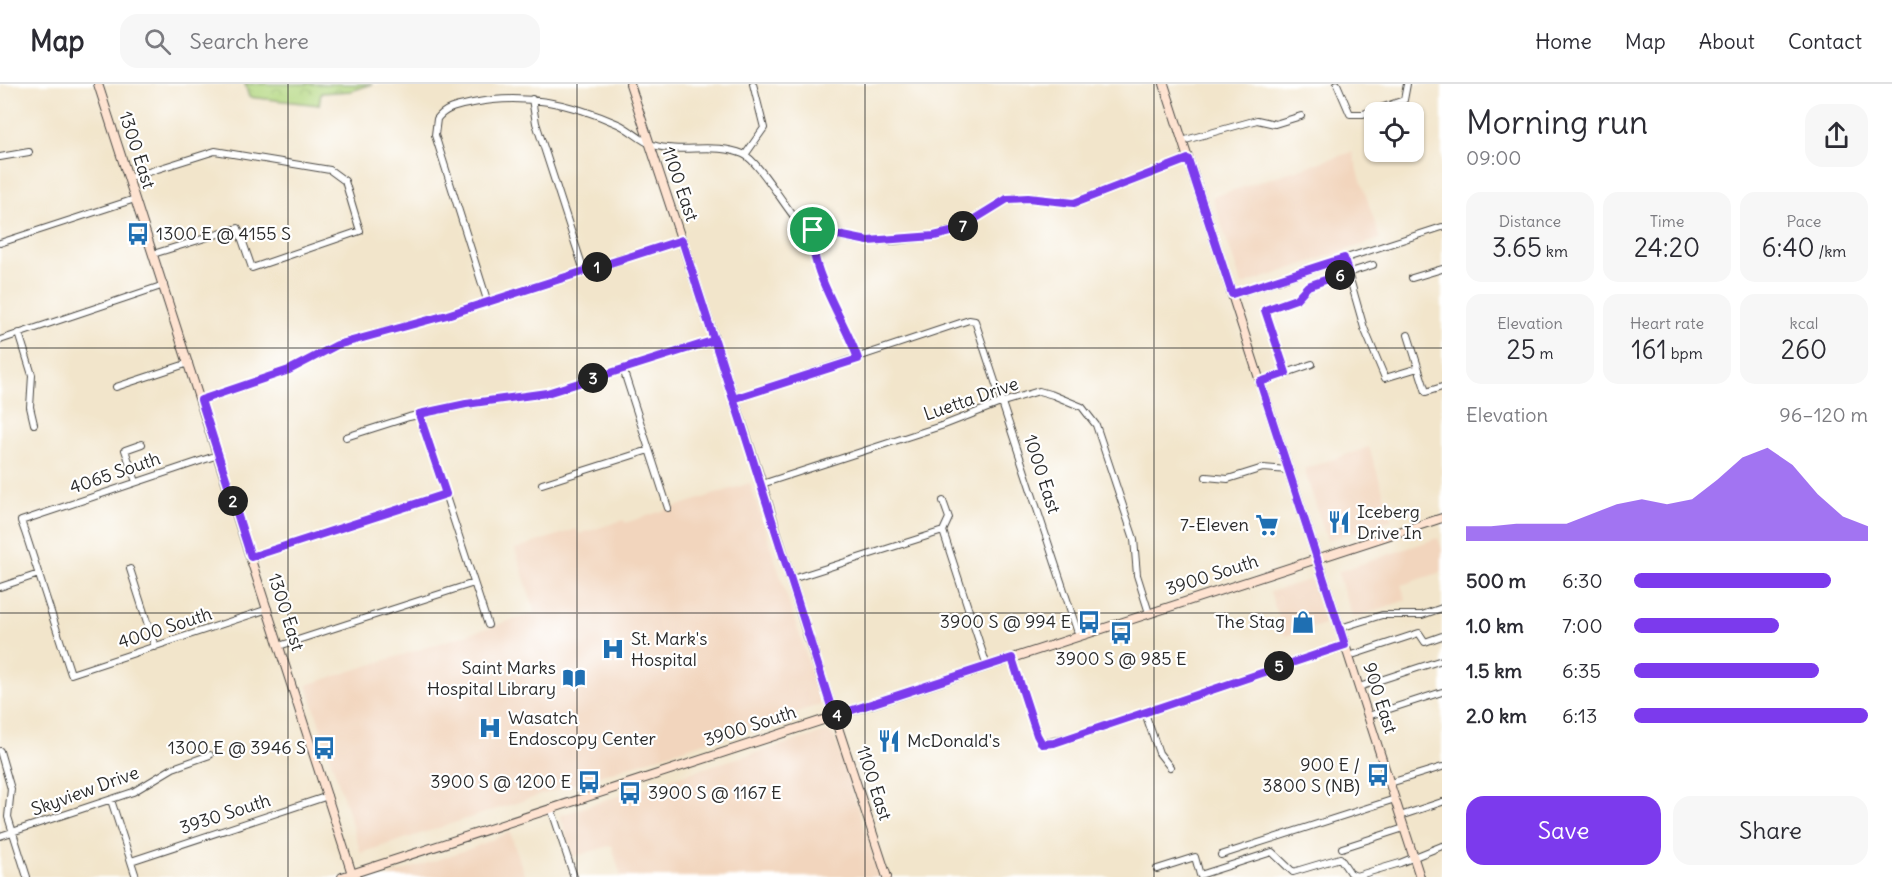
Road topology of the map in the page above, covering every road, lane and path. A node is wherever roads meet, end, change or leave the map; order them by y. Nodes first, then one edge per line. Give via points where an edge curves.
1 (98, 84) edge
2 (630, 84) edge
3 (753, 84) edge
4 (1164, 84) edge
5 (1337, 84) edge
6 (1407, 84) edge
7 (532, 99) junction
8 (1301, 116) dead end
9 (1182, 141) junction
10 (649, 145) junction
11 (29, 152) dead end
12 (745, 155) junction
13 (0, 157) edge
14 (1188, 159) junction
15 (129, 178) junction
16 (135, 199) junction
17 (1442, 226) edge
18 (813, 230) junction
19 (682, 240) junction
20 (0, 243) edge
21 (153, 254) junction
22 (1344, 258) junction
23 (1373, 265) dead end
24 (1442, 269) edge
25 (584, 271) junction
26 (1348, 272) junction
27 (1412, 278) dead end
28 (164, 285) junction
29 (1232, 294) junction
30 (488, 303) junction
31 (19, 333) junction
32 (1408, 335) dead end
33 (0, 340) edge
34 (715, 340) junction
35 (858, 359) junction
36 (189, 363) junction
37 (1312, 364) dead end
38 (1418, 368) junction
39 (623, 369) junction
40 (1286, 373) junction
41 (1260, 382) junction
42 (116, 387) dead end
43 (1442, 387) edge
44 (733, 399) junction
45 (201, 400) junction
46 (1003, 402) junction
47 (419, 414) junction
48 (34, 424) dead end
49 (346, 437) dead end
50 (142, 444) dead end
51 (649, 450) junction
52 (218, 455) junction
53 (1288, 470) junction
54 (1206, 477) dead end
55 (136, 482) junction
56 (542, 484) dead end
57 (762, 484) junction
58 (446, 494) junction
59 (943, 501) dead end
60 (668, 508) dead end
61 (1442, 518) edge
62 (943, 531) junction
63 (251, 557) junction
64 (1317, 559) junction
65 (130, 569) dead end
66 (39, 574) junction
67 (792, 579) junction
68 (474, 583) junction
69 (0, 587) edge
70 (1442, 608) edge
71 (268, 609) junction
72 (1149, 613) junction
73 (488, 625) dead end
74 (1340, 628) junction
75 (1079, 636) junction
76 (1442, 636) edge
77 (1345, 645) junction
78 (279, 646) junction
79 (155, 647) junction
80 (1349, 656) junction
81 (1012, 658) junction
82 (1442, 660) edge
83 (987, 666) junction
84 (1359, 687) junction
85 (1442, 692) edge
86 (1145, 713) junction
87 (834, 716) junction
88 (1368, 716) junction
89 (0, 752) edge
90 (210, 755) dead end
91 (1170, 767) dead end
92 (1442, 767) edge
93 (1390, 783) junction
94 (328, 796) junction
95 (1395, 799) junction
96 (111, 800) junction
97 (1442, 802) edge
98 (551, 808) junction
99 (1400, 816) junction
100 (1404, 828) junction
101 (12, 832) junction
102 (0, 836) edge
103 (1442, 846) edge
104 (1342, 848) dead end
105 (1221, 855) dead end
106 (1413, 857) junction
107 (131, 861) junction
108 (1157, 869) dead end
109 (353, 875) edge
110 (27, 877) edge
111 (136, 877) edge
112 (342, 877) edge
113 (574, 877) edge
114 (887, 877) edge
115 (1420, 877) edge

1 - 15 main road, 1300 East
2 - 10 main road, 1100 East
3 - 12 street via 764,128
4 - 9 main road, 900 East
5 - 6 street via 1350,114 1363,114 1404,100
7 - 10 street via 585,111 636,133
7 - 25 street via 536,123
7 - 30 street via 494,99 444,112 437,119 435,135
8 - 9 street via 1275,124 1257,120
9 - 14 main road, 900 East
10 - 12 street
10 - 19 main road, 1100 East
11 - 13 street
12 - 18 street via 800,224
14 - 18 street via 1074,203 1007,199 955,231 934,236 868,241
14 - 29 main road, 900 East
15 - 16 main road, 1300 East
15 - 21 street via 215,151 330,170 345,181 360,231 252,268 238,228
16 - 20 street
16 - 21 main road, 1300 East
17 - 22 street
18 - 35 street via 813,246 831,303 846,326
19 - 25 street
19 - 34 main road, 1100 East
21 - 28 main road, 1300 East
22 - 26 street
22 - 29 street
23 - 26 street
24 - 27 street
25 - 30 street
26 - 38 street via 1368,340 1385,378
26 - 40 street via 1308,286 1296,299 1265,310
28 - 31 street
28 - 36 main road, 1300 East
29 - 41 main road, 900 East
30 - 45 street via 337,345 283,372
31 - 33 street
31 - 48 street via 32,375 30,407
32 - 38 street
34 - 39 street
34 - 44 main road, 1100 East
35 - 44 street
35 - 46 street, 1000 East via 975,321
36 - 42 street
36 - 45 main road, 1300 East
37 - 40 street
38 - 43 street via 1426,392
39 - 47 street via 537,395
39 - 51 street
40 - 41 street
41 - 53 main road, 900 East
44 - 57 main road, 1100 East
45 - 52 main road, 1300 East
46 - 57 street, Luetta Drive
46 - 72 street, Luetta Drive via 1039,391 1070,401 1089,413 1100,434 1132,531 1137,575
46 - 75 street, 1000 East
47 - 49 street
47 - 58 street
50 - 55 street via 125,450
51 - 56 street
51 - 60 street
52 - 55 street, 4065 South
52 - 63 main road, 1300 East
53 - 54 street via 1267,467 1228,479
53 - 64 main road, 900 East
55 - 66 street, 4065 South via 21,520
57 - 67 main road, 1100 East
58 - 63 street
58 - 68 street
59 - 62 street via 949,518
61 - 64 main road, 3900 South
62 - 67 street
62 - 83 street
63 - 71 main road, 1300 East
64 - 72 main road, 3900 South
64 - 74 main road, 900 East
65 - 79 street
66 - 69 street
66 - 79 street, 4000 South via 71,674
67 - 87 main road, 1100 East
68 - 73 street
68 - 78 street
70 - 74 street via 1422,615 1382,615
71 - 78 main road, 1300 East
71 - 79 street, 4000 South
72 - 75 main road, 3900 South
74 - 77 main road, 900 East
75 - 81 main road, 3900 South
76 - 80 street via 1425,642 1419,633
77 - 80 main road, 900 East
77 - 86 street
78 - 94 main road, 1300 East
80 - 84 main road, 900 East
81 - 83 main road, 3900 South
81 - 86 street via 1042,744
82 - 84 street
83 - 87 main road, 3900 South
84 - 88 main road, 900 East
85 - 88 street
86 - 91 street via 1158,753
87 - 98 main road, 3900 South
87 - 114 main road, 1100 East
88 - 93 main road, 900 East
89 - 101 street via 11,789 8,817
90 - 96 street, Skyview Drive via 172,768 140,789
92 - 93 street
93 - 95 main road, 900 East
94 - 107 street, 3930 South
94 - 109 main road, 1300 East
95 - 99 main road, 900 East
95 - 105 street
96 - 101 street, Skyview Drive
96 - 107 street
97 - 99 street
98 - 109 main road, 3900 South
98 - 113 street
99 - 100 main road, 900 East
100 - 104 street
100 - 106 main road, 900 East
101 - 102 street, Skyview Drive
101 - 110 street
103 - 106 street
106 - 108 street via 1354,876 1340,858 1293,872 1272,852 1200,875 1195,857
106 - 115 main road, 900 East
107 - 111 street
109 - 112 main road, 3900 South

